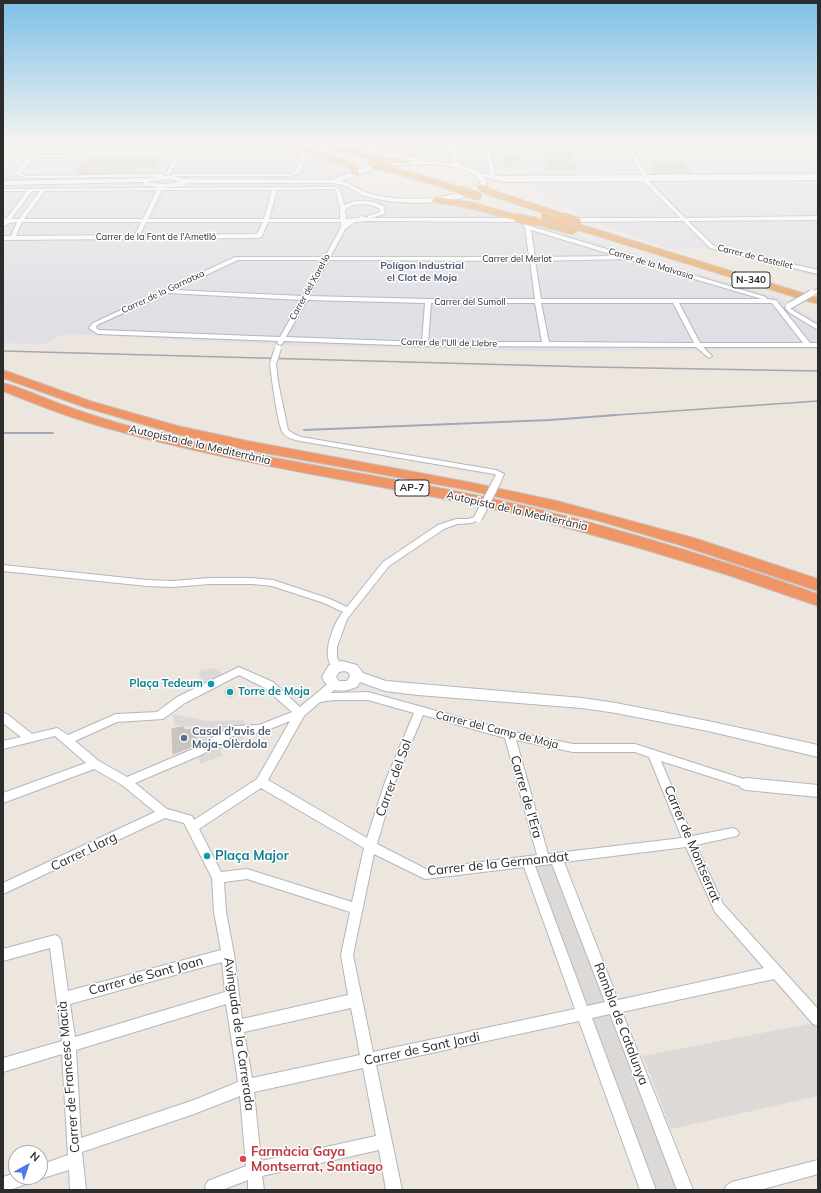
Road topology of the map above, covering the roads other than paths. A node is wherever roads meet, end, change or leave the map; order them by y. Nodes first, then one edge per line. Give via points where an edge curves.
1 (22, 200) edge
2 (36, 200) edge
3 (151, 200) edge
4 (272, 200) edge
5 (340, 200) edge
6 (345, 200) edge
7 (365, 200) edge
8 (395, 200) edge
9 (423, 200) edge
10 (436, 200) joint
11 (502, 200) edge
12 (510, 200) edge
13 (666, 200) edge
14 (361, 203) junction
15 (383, 210) junction
16 (343, 211) junction
17 (360, 218) junction
18 (818, 218) edge
19 (520, 219) junction
20 (684, 219) junction
21 (144, 220) junction
22 (266, 220) junction
23 (325, 220) junction
24 (353, 220) junction
25 (371, 220) junction
26 (407, 220) junction
27 (541, 220) junction
28 (563, 220) junction
29 (5, 221) edge
30 (20, 221) junction
31 (344, 224) junction
32 (3, 226) edge
33 (528, 227) junction
34 (137, 236) junction
35 (13, 237) junction
36 (3, 238) edge
37 (628, 257) junction
38 (237, 258) joint
39 (326, 259) junction
40 (531, 259) junction
41 (685, 260) junction
42 (818, 272) edge
43 (166, 291) junction
44 (816, 295) edge
45 (305, 298) junction
46 (675, 301) junction
47 (774, 301) junction
48 (428, 302) junction
49 (538, 302) junction
50 (92, 328) joint
51 (818, 328) edge
52 (282, 339) junction
53 (425, 344) junction
54 (807, 344) junction
55 (818, 344) edge
56 (546, 345) junction
57 (698, 345) junction
58 (709, 356) dead end
59 (3, 374) edge
60 (3, 387) edge
61 (3, 568) edge
62 (818, 585) edge
63 (818, 600) edge
64 (349, 611) junction
65 (338, 667) junction
66 (357, 676) junction
67 (339, 686) junction
68 (355, 696) junction
69 (318, 699) junction
70 (420, 711) junction
71 (300, 713) junction
72 (3, 718) edge
73 (508, 735) junction
74 (30, 738) junction
75 (66, 741) junction
76 (3, 746) edge
77 (818, 751) edge
78 (653, 754) junction
79 (95, 764) junction
80 (126, 782) junction
81 (261, 782) junction
82 (746, 784) joint
83 (818, 791) edge
84 (3, 798) edge
85 (164, 813) junction
86 (192, 828) junction
87 (733, 833) dead end
88 (689, 842) junction
89 (370, 846) junction
90 (550, 859) junction
91 (528, 862) junction
92 (218, 878) junction
93 (3, 889) edge
94 (357, 908) junction
95 (228, 954) junction
96 (3, 955) edge
97 (776, 972) junction
98 (233, 996) junction
99 (63, 998) junction
100 (356, 1000) junction
101 (614, 1007) junction
102 (584, 1014) junction
103 (818, 1019) edge
104 (237, 1027) junction
105 (69, 1045) junction
106 (368, 1060) junction
107 (3, 1065) edge
108 (247, 1086) junction
109 (384, 1142) junction
110 (75, 1154) junction
111 (818, 1167) edge
112 (48, 1168) edge
113 (255, 1170) junction
114 (213, 1186) dead end
115 (78, 1190) edge
116 (256, 1190) edge
117 (394, 1190) edge
118 (648, 1190) edge
119 (685, 1190) edge
120 (732, 1190) edge

1 - 29 street
2 - 30 street
3 - 21 street
4 - 22 street, Carrer de la Font de l'Ametlló
5 - 16 street
6 - 14 street
7 - 14 street
8 - 15 street
9 - 10 street
10 - 19 highway via 470,205
11 - 27 highway, N-340
12 - 28 highway
13 - 20 street, Carrer de Castellet
14 - 15 street via 375,204
14 - 16 street
15 - 17 street via 374,217
15 - 26 street via 395,218
16 - 17 street via 348,216
16 - 23 street via 336,218
16 - 31 street
17 - 24 street
17 - 25 street
18 - 20 street
19 - 20 street
19 - 26 street
19 - 27 highway, bridge
19 - 33 street
20 - 42 street, Carrer de Castellet via 712,247
21 - 22 street
21 - 30 street
21 - 34 street
22 - 23 street
22 - 34 street, Carrer de la Font de l'Ametlló via 259,236
23 - 31 street
24 - 25 street
24 - 31 street
25 - 26 street
27 - 28 highway, N-340, bridge
27 - 41 highway via 659,255
28 - 41 highway, N-340
28 - 41 highway, bridge via 577,222 660,249
29 - 30 street
29 - 32 street
30 - 35 street
31 - 39 street, Carrer del Xarel·lo
33 - 37 street, Carrer de la Malvasia
33 - 40 street
34 - 35 street, Carrer de la Font de l'Ametlló
35 - 36 street, Carrer de la Font de l'Ametlló
37 - 40 street, Carrer del Merlot
37 - 47 street, Carrer de la Malvasia
38 - 39 street, Carrer del Merlot
38 - 43 street, Carrer de la Garnatxa
39 - 40 street, Carrer del Merlot
39 - 45 street, Carrer del Xarel·lo
40 - 49 street
41 - 44 highway, N-340
43 - 45 street, Carrer del Sumoll
43 - 50 street, Carrer de la Garnatxa via 94,324
44 - 51 street, bridge via 788,308
45 - 48 street, Carrer del Sumoll
45 - 52 street, Carrer del Xarel·lo
46 - 47 street, Carrer del Sumoll
46 - 49 street, Carrer del Sumoll
46 - 57 street
47 - 54 street
48 - 49 street, Carrer del Sumoll
48 - 53 street
49 - 56 street
50 - 52 street, Carrer de l'Ull de Llebre via 98,332
52 - 53 street, Carrer de l'Ull de Llebre
52 - 64 street, Carrer del Xarel·lo, bridge via 273,364 285,431 291,436 500,474 478,518 441,527 392,559
53 - 56 street, Carrer de l'Ull de Llebre
54 - 55 street, Carrer de l'Ull de Llebre
54 - 57 street, Carrer de l'Ull de Llebre
56 - 57 street, Carrer de l'Ull de Llebre
57 - 58 street
59 - 62 highway, Autopista de la Mediterrània / AP-7 via 70,399 176,430 540,502 659,533
60 - 63 highway, Autopista de la Mediterrània / AP-7 via 63,410 177,442 541,515 676,552
61 - 64 street via 147,583 273,583
64 - 65 street via 341,622 332,647 332,660
65 - 66 street via 351,667 357,672
65 - 67 street via 330,674 330,680
66 - 67 street via 352,684
66 - 77 street via 385,686 616,708
67 - 68 street
67 - 69 street
68 - 69 street, Carrer del Camp de Moja
68 - 70 street, Carrer del Camp de Moja via 375,698
69 - 71 street
70 - 73 street, Carrer del Camp de Moja
70 - 89 street, Carrer del Sol via 390,782
71 - 75 street via 269,685 239,671 181,700 159,716 116,718
71 - 80 street via 260,729 233,731 197,752
71 - 81 street
72 - 74 street
73 - 78 street, Carrer del Camp de Moja via 573,748 635,748
73 - 90 street, Carrer de l'Era
74 - 75 street via 57,732
74 - 76 street
75 - 79 street
78 - 82 street, Carrer del Camp de Moja
78 - 88 street, Carrer de Montserrat
79 - 80 street
79 - 84 street
80 - 85 street
81 - 86 street
81 - 89 street, Carrer de la Germandat
82 - 83 street
85 - 86 street via 188,819
85 - 93 street, Carrer Llarg
86 - 92 street
87 - 88 street, Carrer de la Germandat
88 - 90 street, Carrer de la Germandat
88 - 97 street, Carrer de Montserrat via 719,908
89 - 91 street, Carrer de la Germandat via 425,874
89 - 94 street, Carrer del Sol
90 - 91 street, Carrer de la Germandat
90 - 101 street, Rambla de Catalunya
91 - 102 street
92 - 94 street via 247,874
92 - 95 street, Avinguda de la Carrerada via 220,912
94 - 100 street, Carrer del Sol via 347,955
95 - 98 street, Avinguda de la Carrerada
95 - 99 street, Carrer de Sant Joan
96 - 99 street, Carrer de Francesc Macià via 55,941
97 - 101 street, Carrer de Sant Jordi
97 - 103 street, Carrer de Montserrat
98 - 104 street, Avinguda de la Carrerada
98 - 105 street
99 - 105 street, Carrer de Francesc Macià
100 - 104 street
100 - 106 street, Carrer del Sol
101 - 102 street, Carrer de Sant Jordi
101 - 119 street, Rambla de Catalunya
102 - 106 street, Carrer de Sant Jordi
102 - 118 street
104 - 108 street, Avinguda de la Carrerada
105 - 107 street
105 - 110 street, Carrer de Francesc Macià
106 - 108 street, Carrer de Sant Jordi
106 - 109 street, Carrer del Sol
108 - 110 street, Carrer de Sant Jordi
108 - 113 street, Avinguda de la Carrerada
109 - 113 street
109 - 117 street, Carrer del Sol
110 - 112 street, Carrer de Sant Jordi
110 - 115 street, Carrer de Francesc Macià
111 - 120 street
113 - 114 street
113 - 116 street, Avinguda de la Carrerada

